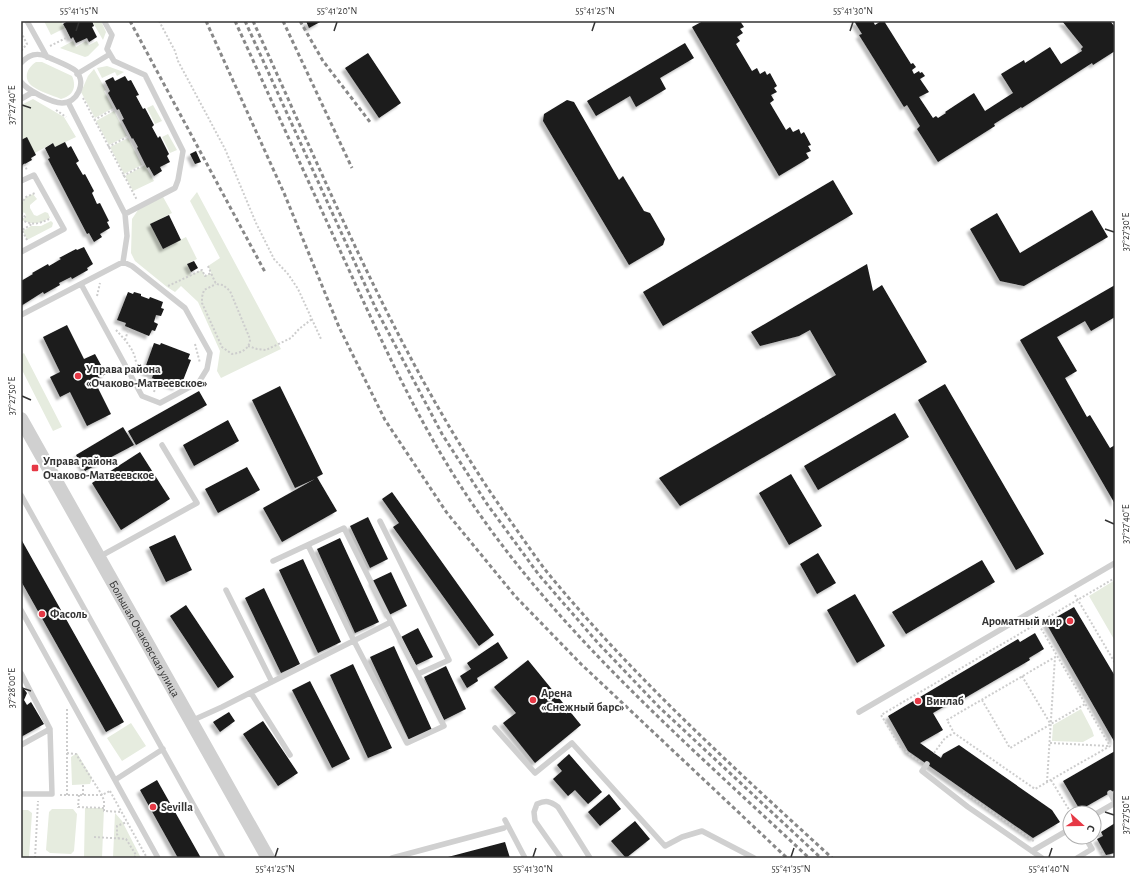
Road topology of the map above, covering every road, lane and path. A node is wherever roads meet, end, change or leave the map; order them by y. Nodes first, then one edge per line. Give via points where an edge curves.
1 (27, 21) edge
2 (104, 21) edge
3 (159, 21) edge
4 (21, 32) edge
5 (66, 38) dead end
6 (43, 50) junction
7 (21, 51) edge
8 (110, 54) junction
9 (47, 57) junction
10 (21, 63) edge
11 (78, 74) junction
12 (21, 82) edge
13 (33, 92) junction
14 (82, 96) dead end
15 (21, 99) edge
16 (68, 102) junction
17 (51, 107) dead end
18 (112, 110) dead end
19 (94, 120) junction
20 (69, 123) dead end
21 (127, 137) dead end
22 (108, 147) junction
23 (24, 164) dead end
24 (142, 166) dead end
25 (28, 172) dead end
26 (123, 176) junction
27 (21, 181) edge
28 (42, 189) junction
29 (21, 203) edge
30 (140, 206) junction
31 (21, 214) edge
32 (125, 214) junction
33 (56, 215) junction
34 (21, 219) edge
35 (32, 224) junction
36 (28, 241) dead end
37 (21, 252) edge
38 (123, 262) junction
39 (208, 266) dead end
40 (211, 273) junction
41 (81, 284) junction
42 (216, 284) junction
43 (162, 290) junction
44 (97, 299) dead end
45 (21, 315) edge
46 (312, 319) junction
47 (113, 326) dead end
48 (129, 328) dead end
49 (196, 338) dead end
50 (321, 339) dead end
51 (125, 340) junction
52 (248, 346) junction
53 (198, 366) dead end
54 (135, 370) dead end
55 (158, 380) dead end
56 (149, 390) dead end
57 (21, 419) edge
58 (162, 445) dead end
59 (21, 495) edge
60 (380, 521) dead end
61 (308, 545) junction
62 (98, 557) junction
63 (274, 561) dead end
64 (1115, 563) edge
65 (1115, 578) edge
66 (1072, 588) junction
67 (226, 590) dead end
68 (1079, 600) junction
69 (21, 610) edge
70 (1032, 612) junction
71 (391, 622) junction
72 (1038, 623) junction
73 (354, 640) junction
74 (1056, 657) junction
75 (1115, 663) edge
76 (21, 673) edge
77 (418, 674) junction
78 (1022, 676) junction
79 (272, 682) junction
80 (251, 693) junction
81 (982, 700) junction
82 (1085, 704) junction
83 (67, 708) dead end
84 (859, 712) dead end
85 (191, 721) junction
86 (1051, 724) junction
87 (495, 728) dead end
88 (50, 729) junction
89 (954, 733) junction
90 (1050, 743) junction
91 (21, 746) edge
92 (1110, 746) junction
93 (163, 749) junction
94 (934, 753) dead end
95 (67, 754) junction
96 (290, 754) dead end
97 (926, 765) joint
98 (115, 780) junction
99 (1051, 780) junction
100 (1047, 782) junction
101 (83, 785) dead end
102 (118, 787) junction
103 (958, 788) dead end
104 (110, 791) junction
105 (1110, 793) dead end
106 (21, 794) edge
107 (38, 794) junction
108 (52, 794) junction
109 (67, 795) junction
110 (79, 795) junction
111 (83, 795) junction
112 (102, 795) junction
113 (1115, 803) edge
114 (1066, 805) edge
115 (104, 808) junction
116 (1102, 810) edge
117 (122, 812) junction
118 (505, 820) dead end
119 (127, 822) junction
120 (504, 828) dead end
121 (1062, 834) edge
122 (94, 837) dead end
123 (120, 838) junction
124 (1089, 845) edge
125 (1041, 846) junction
126 (1032, 851) junction
127 (35, 858) edge
128 (134, 858) edge
129 (147, 858) edge
130 (158, 858) edge
131 (223, 858) edge
132 (268, 858) edge
133 (392, 858) edge
134 (525, 858) edge
135 (561, 858) edge
136 (590, 858) edge
137 (754, 858) edge
138 (1042, 858) edge
139 (1077, 858) edge

1 - 6 lane
2 - 8 lane via 112,35 107,49
3 - 46 path via 225,149 274,259 298,289
4 - 7 path via 27,44
5 - 6 path
6 - 9 lane
8 - 11 lane
8 - 30 lane via 114,61 145,75 183,150 175,188
9 - 10 lane via 33,54
9 - 11 lane via 75,70
11 - 16 lane via 80,90
12 - 13 lane
13 - 15 lane
13 - 16 lane via 57,103
14 - 19 path
16 - 32 lane
17 - 20 path via 66,116
18 - 19 path
19 - 22 path
21 - 22 path
22 - 26 path
23 - 25 path
24 - 26 path
26 - 30 path
27 - 28 lane via 34,175
28 - 29 path via 26,197
28 - 33 lane
30 - 32 lane
31 - 34 path via 25,216
32 - 38 lane via 127,236
33 - 35 path via 40,224
33 - 37 lane via 64,229
34 - 35 path
35 - 36 path via 22,230
38 - 41 lane
38 - 43 lane
39 - 40 path
40 - 42 path
40 - 43 path via 205,276 202,270
41 - 43 lane via 142,396 160,403 199,382 207,369 210,353 184,308
41 - 44 path via 87,287 101,279
41 - 45 lane
42 - 52 path via 223,284 230,291 250,338
42 - 52 path via 204,290 202,303 218,340 222,347 232,354 239,354
46 - 50 path
46 - 52 path via 291,338 266,350
47 - 51 path
48 - 51 path
49 - 53 path via 200,363
51 - 54 path via 136,360
55 - 56 path via 155,392
57 - 62 street, Большая Очаковская улица
58 - 62 lane via 197,503
59 - 93 lane
60 - 77 lane via 449,660
61 - 63 lane
61 - 71 lane via 344,528
61 - 73 lane
62 - 85 street, Большая Очаковская улица
64 - 66 lane
65 - 68 path
66 - 68 path
66 - 70 lane
67 - 79 lane
68 - 72 path
68 - 75 path
69 - 98 lane
70 - 72 path
70 - 84 lane
71 - 73 lane
71 - 77 lane
72 - 74 path
72 - 97 path via 881,715 901,748
73 - 77 lane via 407,743 444,726
73 - 79 lane
74 - 78 path
74 - 82 path
74 - 86 path
76 - 88 lane
78 - 81 path
78 - 86 path
79 - 80 lane
80 - 85 lane
80 - 96 lane
81 - 86 path via 1010,748
81 - 89 path via 947,720
82 - 86 path
82 - 92 path
83 - 95 path
85 - 132 street, Большая Очаковская улица
86 - 90 path
87 - 137 lane via 535,773 572,743 665,846 702,831
88 - 91 lane
88 - 108 lane
89 - 94 path via 945,738
89 - 100 path via 1035,789
90 - 92 path
90 - 100 path
92 - 99 path
93 - 98 lane
93 - 131 lane
95 - 109 path
95 - 112 path via 76,754
97 - 126 lane via 922,771 968,807
98 - 102 lane
99 - 100 path
99 - 114 path
101 - 111 path
102 - 104 path
102 - 130 lane
103 - 125 path
104 - 112 path
104 - 117 path
105 - 113 lane
106 - 107 lane
107 - 108 lane
107 - 127 path
108 - 109 path
109 - 110 path
110 - 111 path
110 - 115 path via 78,807
111 - 112 path
112 - 115 path
113 - 116 lane
115 - 117 path via 104,811
117 - 119 path
118 - 134 lane
119 - 123 path via 117,826
119 - 129 path
120 - 133 lane
121 - 125 lane
122 - 123 path
123 - 128 path via 126,839 136,855
124 - 139 lane via 1092,849
125 - 126 lane
126 - 138 lane
135 - 136 lane via 535,821 534,812 537,804 544,801 550,801 558,807

